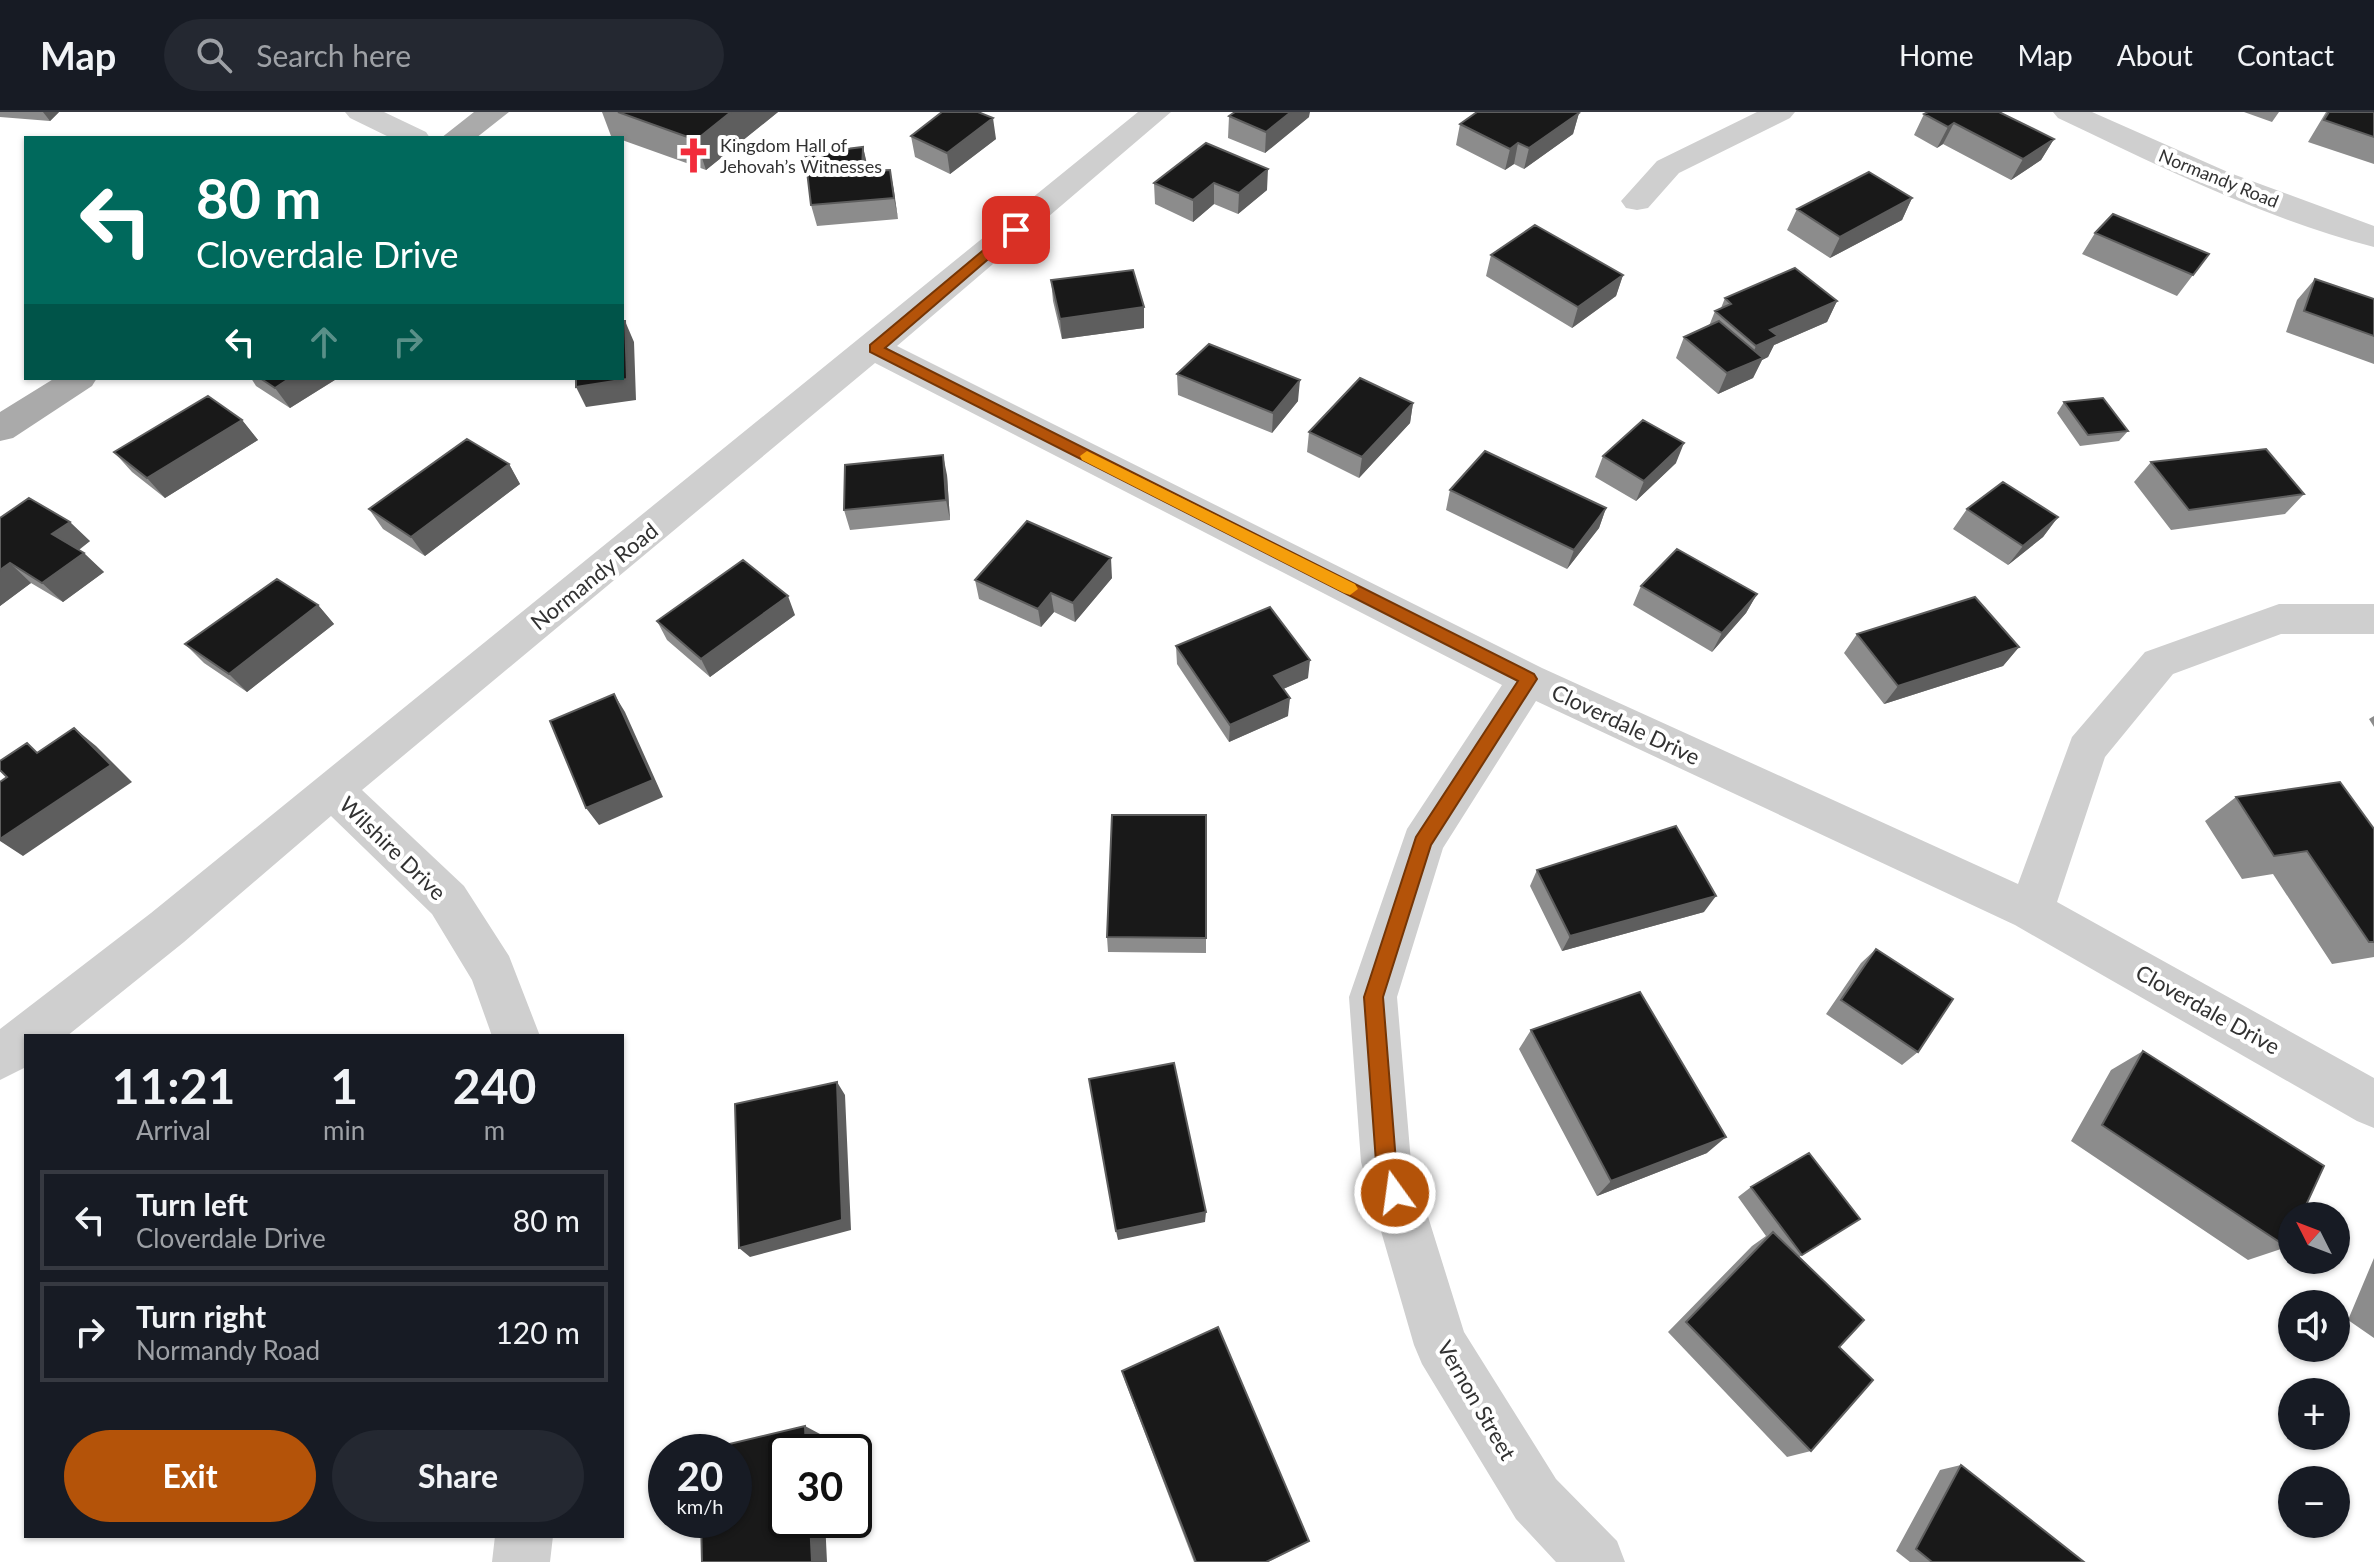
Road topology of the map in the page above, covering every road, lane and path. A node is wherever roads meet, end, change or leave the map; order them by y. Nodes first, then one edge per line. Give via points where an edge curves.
1 (360, 112) edge
2 (494, 112) edge
3 (1156, 112) edge
4 (1780, 112) edge
5 (2068, 112) edge
6 (411, 136) edge
7 (459, 136) edge
8 (1637, 201) dead end
9 (2374, 237) edge
10 (875, 349) junction
11 (77, 380) edge
12 (0, 429) edge
13 (2374, 619) edge
14 (1528, 679) junction
15 (332, 789) junction
16 (2031, 911) junction
17 (31, 1034) edge
18 (515, 1034) edge
19 (24, 1039) edge
20 (0, 1057) edge
21 (2374, 1104) edge
22 (524, 1538) edge
23 (521, 1562) edge
24 (1596, 1562) edge

1 - 6 street
2 - 7 main road
3 - 10 street, Normandy Road
4 - 8 street via 1668,167
5 - 9 street, Normandy Road via 2142,147
10 - 14 street, Cloverdale Drive
10 - 15 street, Normandy Road
11 - 12 main road
13 - 16 street via 2279,619 2159,663 2087,749
14 - 16 street, Cloverdale Drive
14 - 24 street, Vernon Street via 1423,842 1373,997 1386,1162 1441,1345 1536,1499
15 - 17 street, Normandy Road via 120,969
15 - 18 street, Wilshire Drive via 448,900 492,971
16 - 21 street, Cloverdale Drive
19 - 20 street, Normandy Road
22 - 23 street

